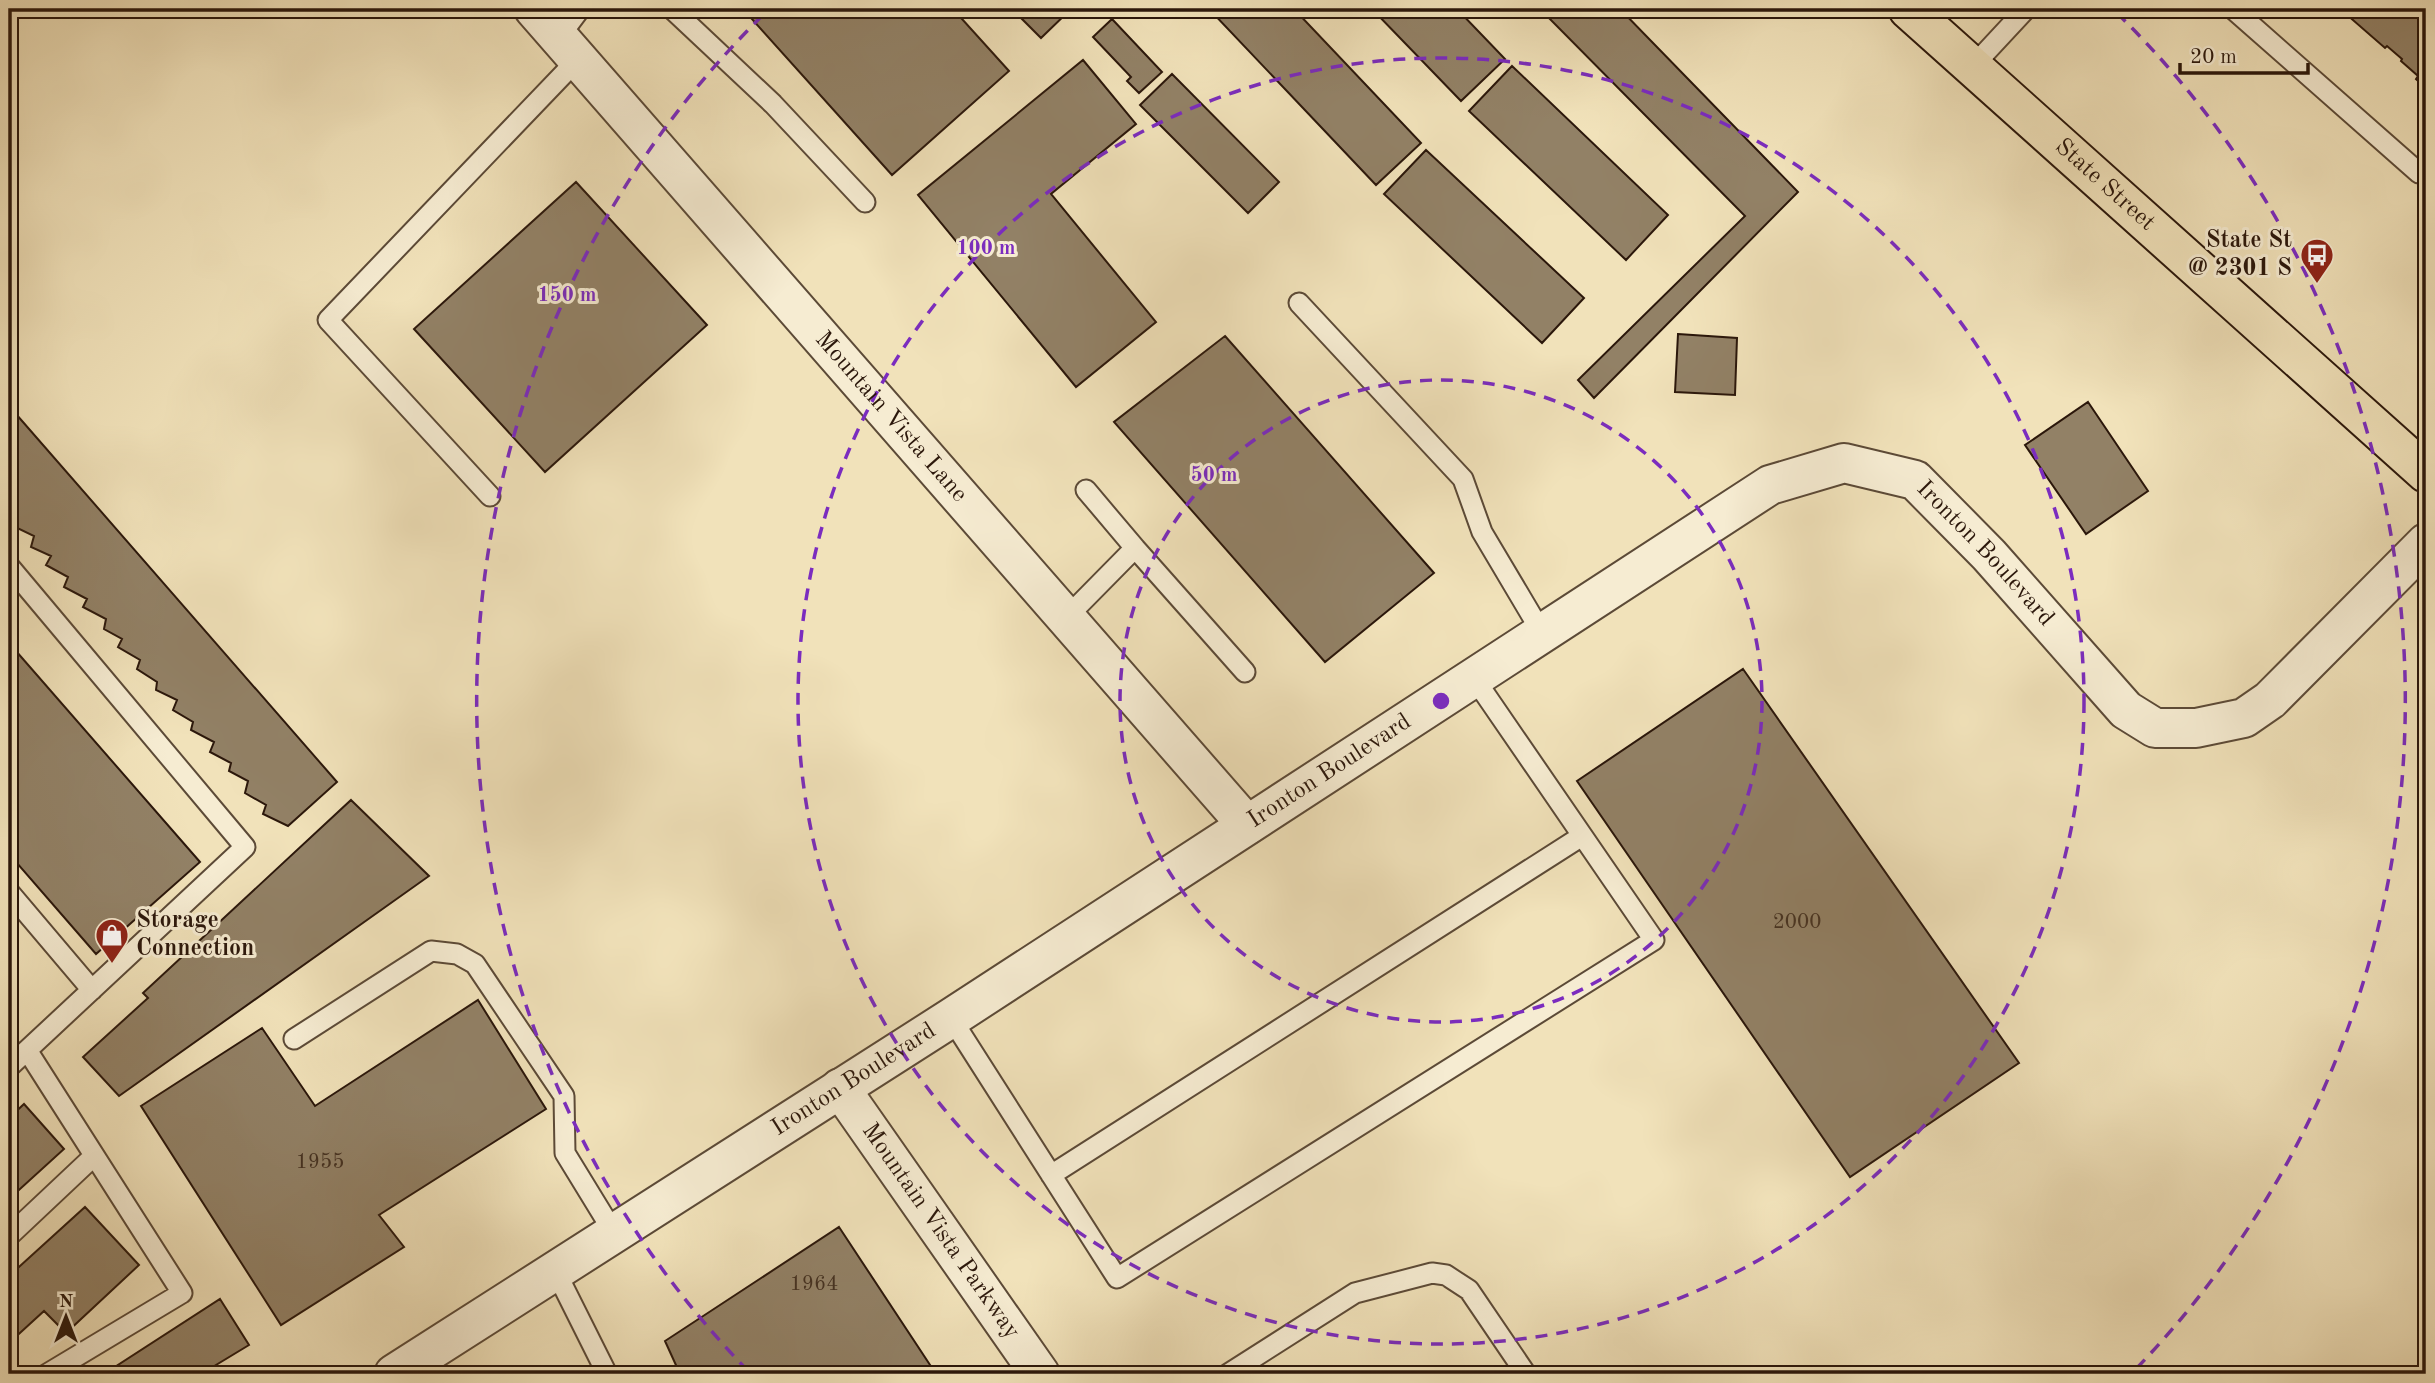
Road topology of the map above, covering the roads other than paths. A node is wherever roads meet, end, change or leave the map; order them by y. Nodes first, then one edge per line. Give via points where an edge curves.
1 (534, 9) edge
2 (672, 9) edge
3 (1909, 9) edge
4 (2026, 9) edge
5 (2234, 9) edge
6 (572, 35) edge
7 (1973, 66) junction
8 (2426, 172) edge
9 (865, 202) dead end
10 (1298, 303) dead end
11 (2426, 472) edge
12 (1086, 489) dead end
13 (490, 496) dead end
14 (2426, 543) edge
15 (1135, 548) junction
16 (9, 566) edge
17 (1065, 619) junction
18 (1542, 633) junction
19 (1245, 672) dead end
20 (1474, 678) junction
21 (1247, 825) junction
22 (1582, 836) junction
23 (9, 892) edge
24 (92, 990) junction
25 (951, 1018) junction
26 (294, 1039) dead end
27 (27, 1050) junction
28 (9, 1067) edge
29 (840, 1088) junction
30 (94, 1156) junction
31 (1051, 1175) junction
32 (614, 1233) junction
33 (9, 1236) edge
34 (555, 1270) junction
35 (47, 1374) edge
36 (394, 1374) edge
37 (607, 1374) edge
38 (1040, 1374) edge
39 (1228, 1374) edge
40 (1525, 1374) edge

1 - 6 street, Mountain Vista Lane
2 - 9 lane via 773,104
3 - 7 main road, State Street
4 - 7 lane
5 - 8 lane via 2419,173
6 - 13 lane via 328,320
6 - 17 street, Mountain Vista Lane
7 - 11 main road, State Street
10 - 18 lane via 1463,479 1482,532
12 - 15 lane
14 - 18 street, Ironton Boulevard via 2270,700 2244,718 2196,728 2154,728 2126,710 1989,555 1915,480 1844,463 1770,485
15 - 17 lane
15 - 19 lane
16 - 24 lane via 245,847
17 - 21 street, Mountain Vista Lane
18 - 20 street, Ironton Boulevard
20 - 21 street, Ironton Boulevard
20 - 22 lane
21 - 25 street, Ironton Boulevard
22 - 31 lane
22 - 31 lane via 1654,940 1117,1278
23 - 24 lane
24 - 27 lane
25 - 29 street, Ironton Boulevard
25 - 31 lane
26 - 32 lane via 431,951 457,954 475,964 564,1096 565,1153
27 - 28 lane
27 - 30 lane
29 - 32 street, Ironton Boulevard
29 - 38 street, Mountain Vista Parkway
30 - 33 lane
30 - 35 lane via 182,1293
32 - 34 street, Ironton Boulevard
34 - 36 street, Ironton Boulevard
34 - 37 lane
39 - 40 lane via 1355,1293 1432,1273 1446,1275 1469,1290

